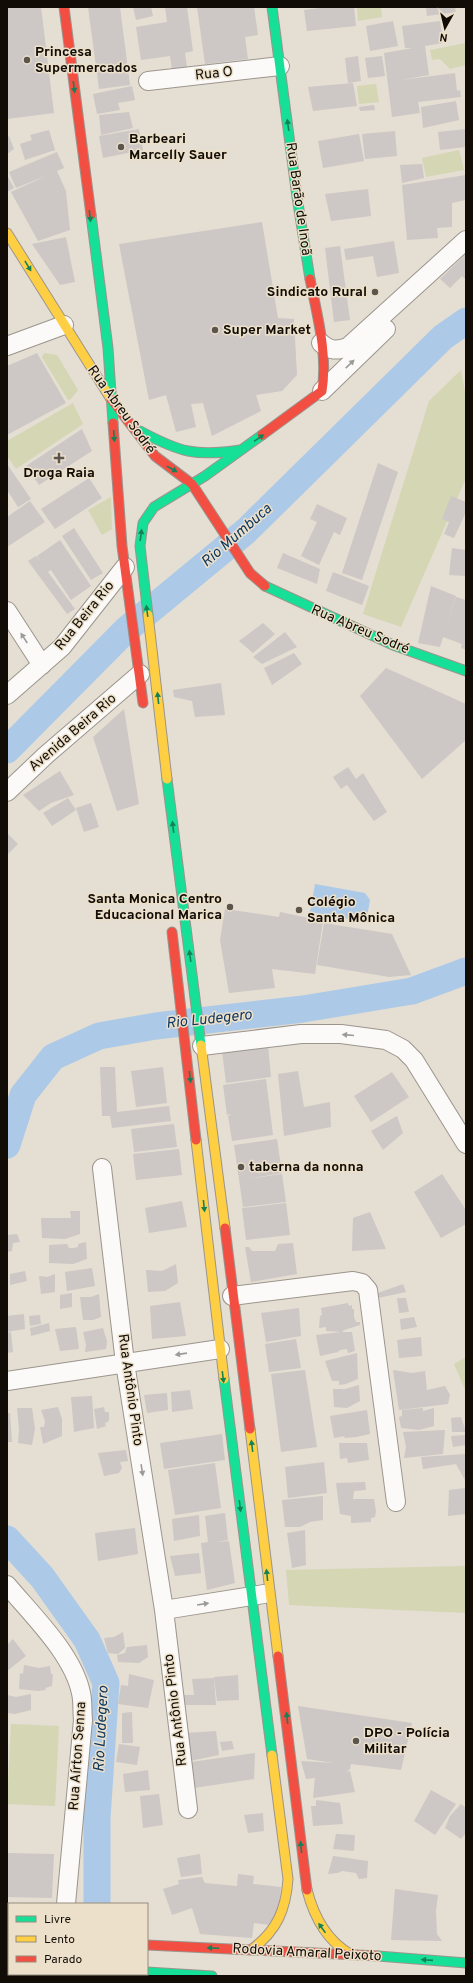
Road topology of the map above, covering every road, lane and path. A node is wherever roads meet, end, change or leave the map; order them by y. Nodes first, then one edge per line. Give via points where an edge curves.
1 (64, 7) edge
2 (272, 7) edge
3 (280, 66) junction
4 (148, 81) dead end
5 (7, 233) edge
6 (466, 240) edge
7 (430, 274) junction
8 (64, 325) junction
9 (321, 343) junction
10 (7, 346) edge
11 (322, 391) junction
12 (111, 398) junction
13 (130, 425) junction
14 (242, 450) junction
15 (192, 484) junction
16 (125, 567) junction
17 (7, 611) edge
18 (42, 665) junction
19 (466, 672) edge
20 (140, 674) junction
21 (7, 695) edge
22 (145, 715) dead end
23 (7, 792) edge
24 (171, 926) dead end
25 (201, 1041) junction
26 (466, 1144) edge
27 (102, 1168) dead end
28 (232, 1296) junction
29 (220, 1349) junction
30 (125, 1363) junction
31 (7, 1381) edge
32 (396, 1502) dead end
33 (7, 1585) edge
34 (269, 1594) junction
35 (251, 1596) junction
36 (164, 1610) junction
37 (188, 1809) dead end
38 (66, 1903) edge
39 (148, 1945) edge
40 (252, 1949) junction
41 (350, 1954) junction
42 (466, 1963) edge
43 (148, 1972) edge
44 (212, 1976) edge

1 -> 12 main road via 108,348
2 - 3 main road, Rua Barão de Inoã
3 - 4 street, Rua O
9 -> 3 main road, Rua Barão de Inoã via 306,259
5 -> 8 main road, Rua Abreu Sodré
6 - 7 street
7 - 9 street via 348,347 336,350
11 -> 7 street via 394,320
8 - 10 street
8 - 12 main road, Rua Abreu Sodré
9 - 11 main road, Rua Barão de Inoã via 325,380
14 -> 11 main road
12 - 13 main road, Rua Abreu Sodré
12 -> 16 main road
13 - 14 main road via 179,452 210,454
13 -> 15 main road, Rua Abreu Sodré via 156,458 185,476
14 - 15 main road
15 - 19 main road, Rua Abreu Sodré via 250,573 267,588 393,645
25 -> 15 main road via 142,574 140,540 144,520 154,507
16 - 18 street, Rua Beira Rio via 62,647
16 - 20 main road
18 -> 17 street
18 - 21 street, Rua Beira Rio
20 - 22 main road
20 - 23 street, Avenida Beira Rio
24 -> 29 main road
26 -> 25 street via 414,1060 403,1049 386,1040 341,1034 301,1034
25 - 28 main road
27 - 30 street, Rua Antônio Pinto
28 - 32 street via 353,1281 362,1283 368,1290
34 -> 28 main road
29 -> 30 street
29 -> 35 main road
30 - 31 street
30 -> 36 street, Rua Antônio Pinto
33 - 38 street, Rua Aírton Senna via 65,1655 81,1693 83,1720
34 - 35 street
41 -> 34 main road via 329,1938 319,1924 308,1898
36 -> 35 street
35 - 40 main road via 288,1879 287,1898 279,1924 266,1939
36 - 37 street, Rua Antônio Pinto
40 -> 39 main road, Rodovia Amaral Peixoto
40 - 41 main road, Rodovia Amaral Peixoto
42 -> 41 main road, Rodovia Amaral Peixoto
43 - 44 main road

